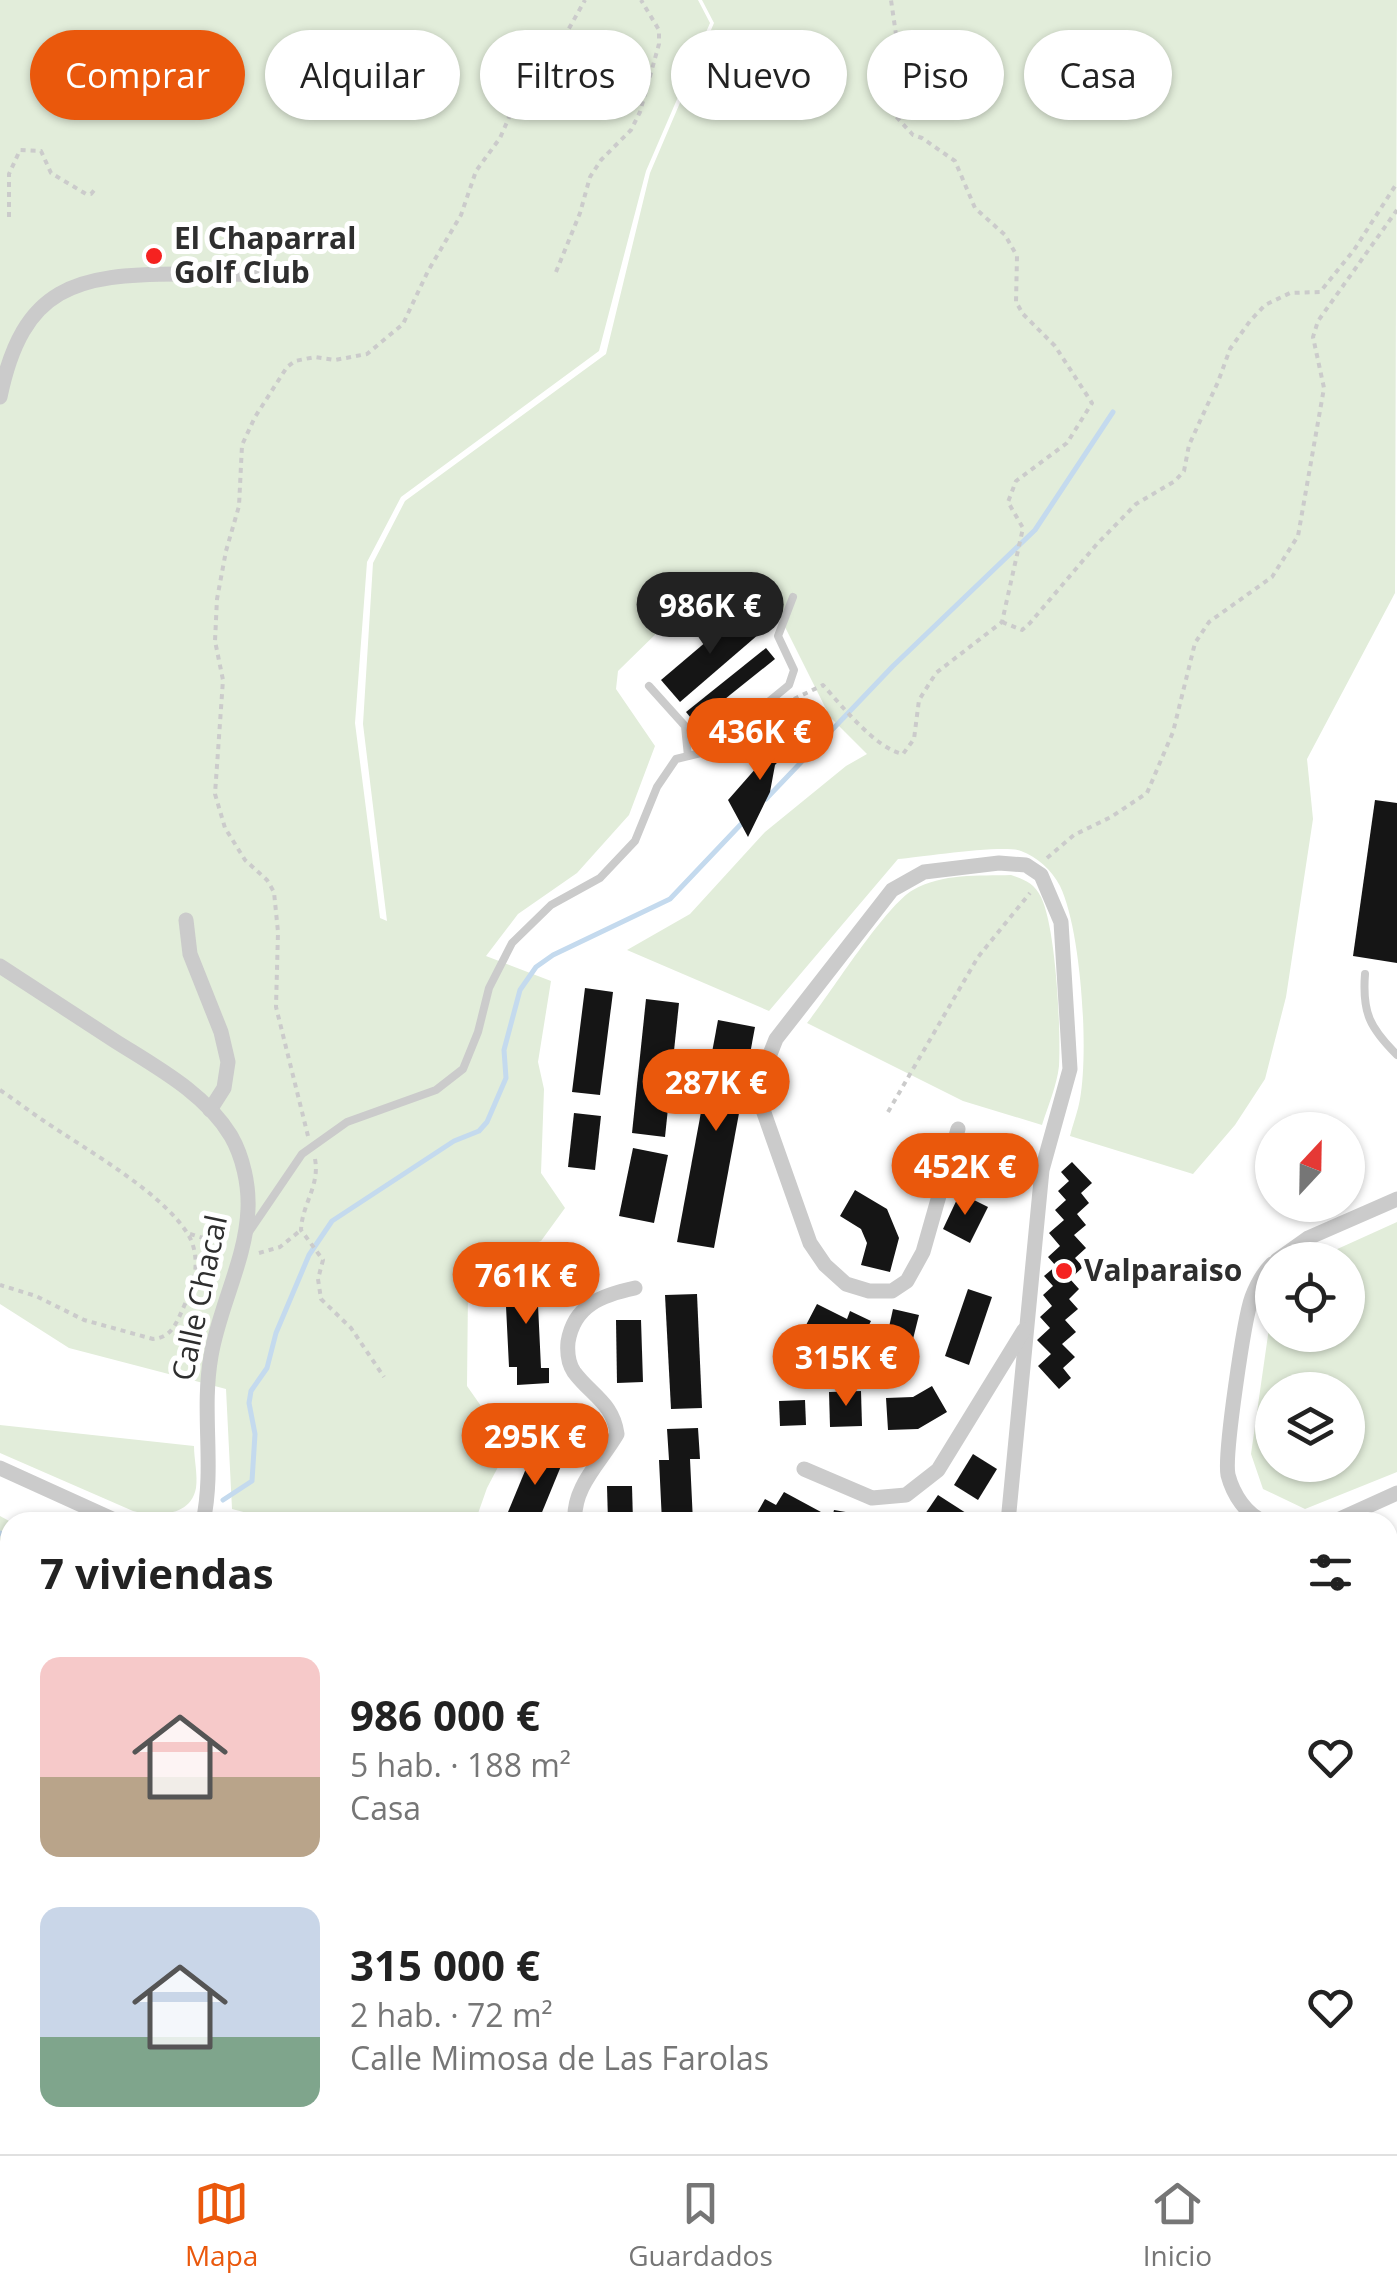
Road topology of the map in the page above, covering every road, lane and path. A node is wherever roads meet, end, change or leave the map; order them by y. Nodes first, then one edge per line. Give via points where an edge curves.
1 (585, 0) edge
2 (641, 0) edge
3 (891, 0) edge
4 (1397, 183) edge
5 (96, 188) dead end
6 (1397, 210) edge
7 (8, 217) dead end
8 (556, 272) dead end
9 (302, 275) dead end
10 (0, 398) edge
11 (793, 597) dead end
12 (1002, 622) junction
13 (650, 686) dead end
14 (765, 704) junction
15 (688, 756) junction
16 (1041, 875) junction
17 (186, 920) dead end
18 (0, 966) edge
19 (1365, 974) dead end
20 (1397, 1055) edge
21 (0, 1090) edge
22 (210, 1110) junction
23 (888, 1112) dead end
24 (958, 1128) dead end
25 (313, 1147) junction
26 (1397, 1199) edge
27 (301, 1230) junction
28 (188, 1234) junction
29 (1302, 1242) edge
30 (224, 1244) dead end
31 (250, 1246) junction
32 (0, 1284) edge
33 (635, 1288) dead end
34 (1255, 1290) edge
35 (1026, 1326) junction
36 (384, 1376) dead end
37 (0, 1468) edge
38 (804, 1470) dead end
39 (1397, 1493) edge
40 (96, 1512) edge
41 (204, 1512) edge
42 (574, 1512) edge
43 (1009, 1512) edge
44 (1249, 1512) edge
45 (1354, 1512) edge

1 - 25 path via 524,83 403,324 367,354 295,360 242,445 239,506 217,599 215,642 223,680 215,794 225,828 274,892 276,1008
2 - 8 path via 660,30 660,44 640,112 590,176
3 - 12 path via 900,62 891,111 913,136 956,160 974,208 1005,235 1017,256 1016,302 1092,403 1067,444 1016,482 1008,502 1023,528
4 - 12 path via 1320,292 1290,292 1265,305 1230,348 1184,471 1136,504 1030,624 1022,630
5 - 7 path via 86,194 51,172 40,151 20,150 9,174
6 - 16 path via 1313,336 1324,388 1298,536 1272,577 1209,622 1195,643 1173,732 1147,793 1074,834 1049,854
9 - 10 street via 124,274 76,284 22,332 8,357
11 - 14 lane via 778,636 794,670 788,685
12 - 14 path via 936,674 919,700 914,739 904,754 892,752 822,685 800,698
13 - 15 lane via 685,726
14 - 15 lane via 708,751
15 - 25 lane via 676,759 657,787 635,841 600,878 551,905 512,943 488,988 463,1069 436,1090 348,1122
16 - 23 path via 978,957
16 - 24 street via 1026,865 999,863 924,872 892,890 776,1038 762,1072 763,1110 810,1243 846,1284 869,1291 892,1291 907,1281 923,1252
16 - 35 street via 1061,922 1070,1069 1042,1170
17 - 22 street via 190,954 228,1062 224,1088
18 - 22 street, Calle Chacal via 176,1080
19 - 20 lane via 1368,1022
21 - 28 path via 123,1173
22 - 31 street, Calle Chacal via 240,1156
25 - 27 path via 316,1184
25 - 31 lane via 302,1154
26 - 29 street
27 - 31 path via 263,1254
27 - 36 path via 323,1260 321,1299
28 - 30 path
28 - 32 path via 196,1264 193,1290 164,1338 84,1320
31 - 41 street, Calle Chacal via 215,1330 208,1370
33 - 42 street via 594,1301 570,1331 571,1368 603,1400 617,1434 583,1485
34 - 44 street via 1227,1472
35 - 38 street via 938,1470 906,1495 872,1498
35 - 43 street
37 - 40 street
39 - 45 street

